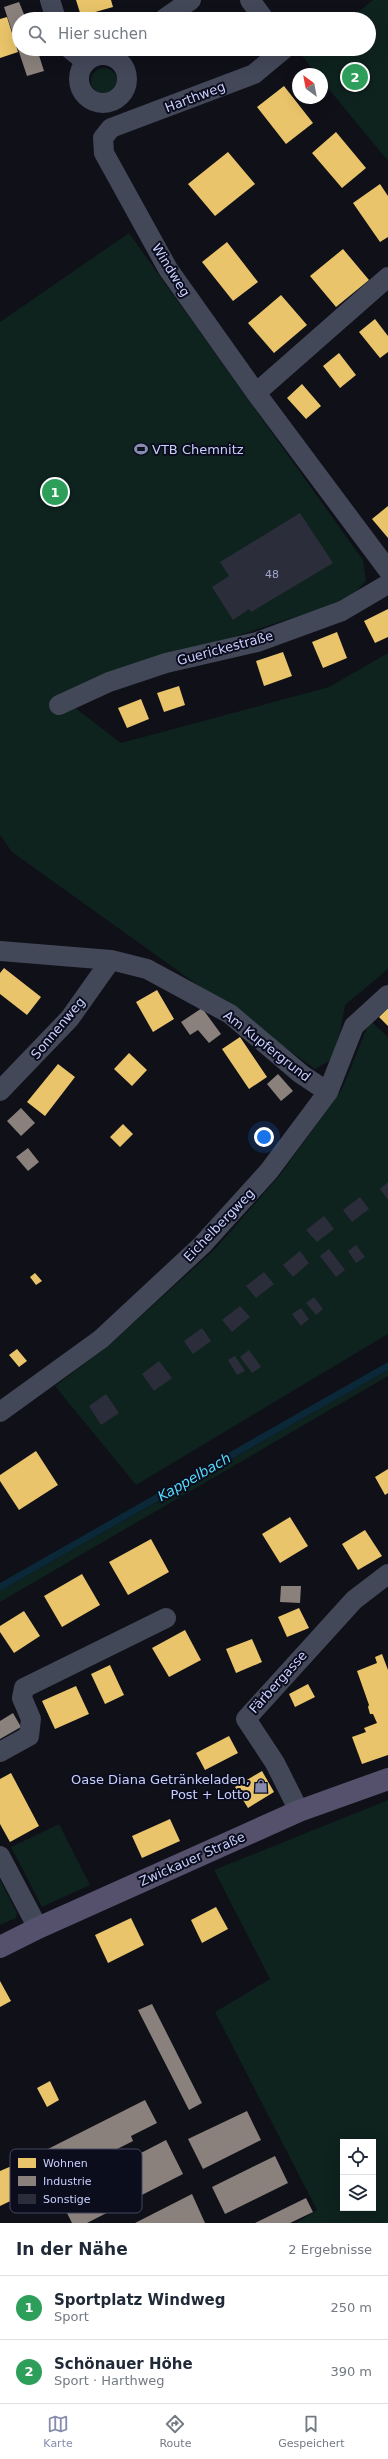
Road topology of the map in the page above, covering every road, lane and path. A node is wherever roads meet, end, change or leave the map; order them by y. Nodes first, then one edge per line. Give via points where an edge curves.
1 (50, 0) edge
2 (191, 0) edge
3 (250, 0) edge
4 (54, 12) edge
5 (174, 12) edge
6 (259, 12) edge
7 (79, 56) edge
8 (96, 56) edge
9 (123, 56) edge
10 (276, 56) edge
11 (86, 62) junction
12 (103, 138) joint
13 (388, 277) edge
14 (256, 393) junction
15 (388, 570) edge
16 (388, 584) edge
17 (59, 705) dead end
18 (0, 951) edge
19 (111, 960) junction
20 (388, 995) edge
21 (0, 1091) edge
22 (328, 1092) junction
23 (0, 1412) edge
24 (388, 1574) edge
25 (166, 1618) dead end
26 (0, 1752) edge
27 (388, 1779) edge
28 (299, 1811) junction
29 (0, 1856) edge
30 (38, 1928) junction
31 (0, 1948) edge

1 - 4 street
2 - 5 street
3 - 6 street
7 - 11 street
8 - 11 street
9 - 11 street via 126,87 117,99 102,103 87,97 79,84 79,76
10 - 12 street, Harthweg via 254,74 111,128
12 - 14 street, Windweg via 104,153 168,269
13 - 14 street
14 - 15 street, Windweg
16 - 17 street, Guerickestraße via 342,610 264,639 166,663 109,682
18 - 19 street, Am Kupfergrund
19 - 21 street, Sonnenweg via 70,1018
19 - 22 street, Am Kupfergrund via 148,969 230,1014 301,1074
20 - 22 street, Eichelbergweg via 354,1026
22 - 23 street, Eichelbergweg via 270,1171 202,1245 101,1339
24 - 28 street, Färbergasse via 354,1600 246,1719 275,1763
25 - 26 street via 24,1688 22,1698 31,1719 29,1736
27 - 28 main road, Zwickauer Straße
28 - 30 main road, Zwickauer Straße
29 - 30 street
30 - 31 main road, Zwickauer Straße

